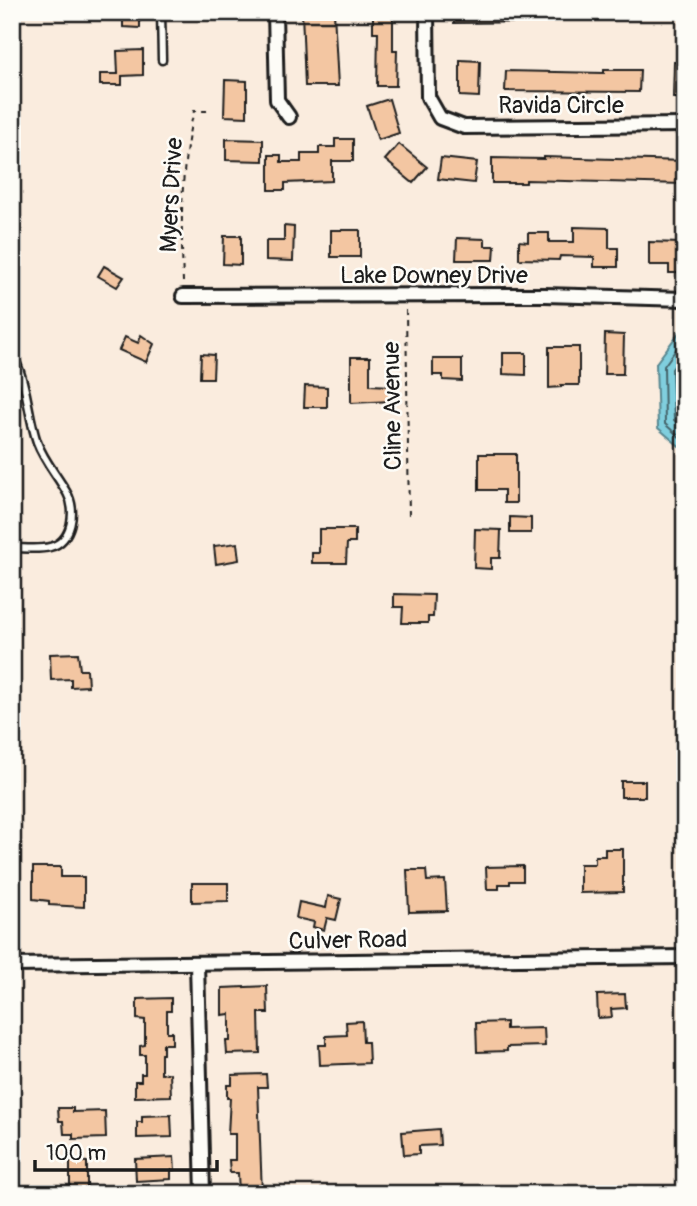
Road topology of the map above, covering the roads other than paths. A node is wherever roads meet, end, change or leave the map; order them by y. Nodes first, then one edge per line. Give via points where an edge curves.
1 (161, 12) edge
2 (275, 12) edge
3 (427, 12) edge
4 (162, 60) dead end
5 (289, 117) dead end
6 (685, 125) edge
7 (183, 296) road end
8 (685, 299) edge
9 (17, 364) dead end
10 (12, 548) edge
11 (685, 957) edge
12 (197, 963) junction
13 (12, 965) edge
14 (203, 1194) edge

1 - 4 lane
2 - 5 street via 277,100
3 - 6 street, Ravida Circle via 429,97 440,118 464,127
7 - 8 street, Lake Downey Drive
9 - 10 lane via 38,445 69,495 72,517 58,544
11 - 12 street, Culver Road
12 - 13 street, Culver Road
12 - 14 street

